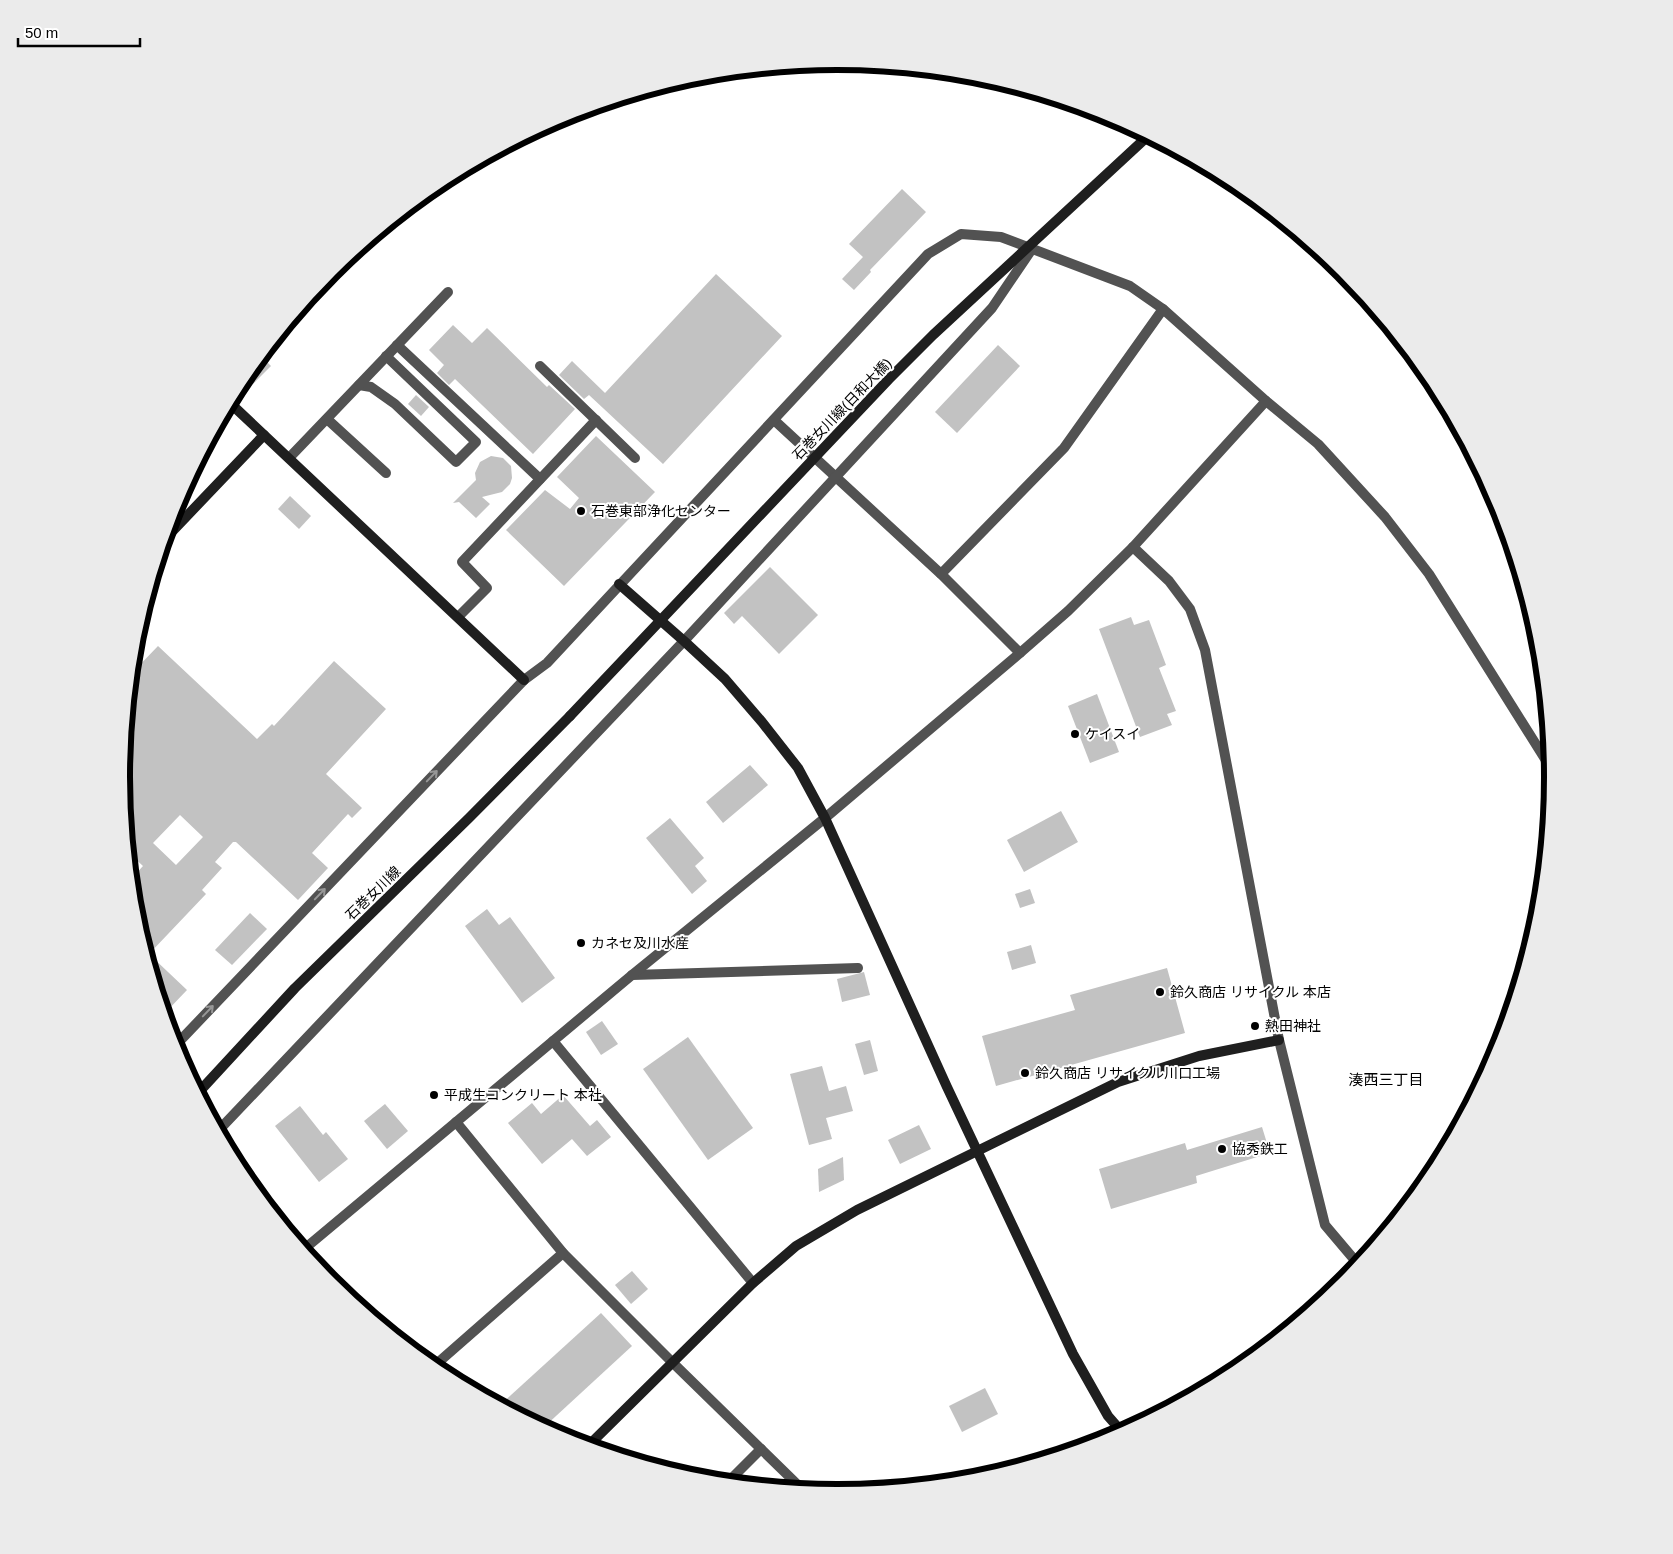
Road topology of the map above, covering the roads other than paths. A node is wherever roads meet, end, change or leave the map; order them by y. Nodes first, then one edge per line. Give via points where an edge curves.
1 (1143, 140) edge
2 (1032, 249) junction
3 (448, 292) dead end
4 (1163, 309) junction
5 (397, 345) junction
6 (386, 356) junction
7 (540, 366) dead end
8 (359, 385) junction
9 (1266, 401) junction
10 (234, 407) edge
11 (327, 419) junction
12 (596, 420) junction
13 (774, 420) junction
14 (264, 435) junction
15 (289, 458) junction
16 (634, 458) dead end
17 (386, 473) dead end
18 (835, 477) junction
19 (540, 479) junction
20 (175, 529) edge
21 (1133, 547) junction
22 (941, 574) junction
23 (619, 584) junction
24 (458, 617) junction
25 (684, 641) junction
26 (1020, 653) junction
27 (524, 680) junction
28 (570, 716) joint
29 (1543, 756) edge
30 (825, 818) junction
31 (858, 968) dead end
32 (632, 975) junction
33 (180, 1040) edge
34 (1279, 1040) junction
35 (553, 1041) junction
36 (202, 1089) edge
37 (456, 1122) junction
38 (222, 1127) edge
39 (978, 1151) junction
40 (308, 1246) edge
41 (563, 1252) junction
42 (1353, 1258) edge
43 (753, 1284) junction
44 (439, 1361) edge
45 (672, 1362) junction
46 (1116, 1426) edge
47 (594, 1440) edge
48 (761, 1449) junction
49 (734, 1476) edge
50 (795, 1482) edge

1 - 28 street, 石巻女川線(日和大橋), bridge via 889,379
2 - 4 street via 1130,286
2 - 13 street via 1001,237 961,234 928,254
2 - 18 street via 992,308
3 - 5 street
4 - 9 street
4 - 22 street via 1064,448
5 - 6 street
5 - 19 street
6 - 8 street
6 - 8 street via 476,442 456,462 395,404 371,387
7 - 12 street
8 - 11 street
9 - 21 street
9 - 29 street via 1318,444 1391,524 1429,574
10 - 14 street
11 - 15 street
11 - 17 street
12 - 16 street
12 - 19 street
13 - 18 street
13 - 23 street
14 - 15 street
14 - 20 street
15 - 24 street
18 - 22 street
18 - 25 street
19 - 24 street via 462,562 487,588
21 - 26 street
21 - 34 street via 1169,581 1190,609 1205,650
22 - 26 street
23 - 25 street
23 - 27 street via 548,663
24 - 27 street
25 - 30 street via 725,679 768,729 798,768
25 - 38 street
26 - 30 street
33 -> 27 street
28 - 36 street, 石巻女川線 via 295,988
30 - 32 street
30 - 39 street
31 - 32 street
32 - 35 street
34 - 39 street via 1199,1056 1118,1082
34 - 42 street via 1325,1224
35 - 37 street
35 - 43 street
37 - 40 street
37 - 41 street
39 - 43 street via 849,1215 796,1246
39 - 46 street via 1072,1354
41 - 44 street
41 - 45 street
43 - 45 street
45 - 47 street
45 - 48 street
48 - 49 street
48 - 50 street

